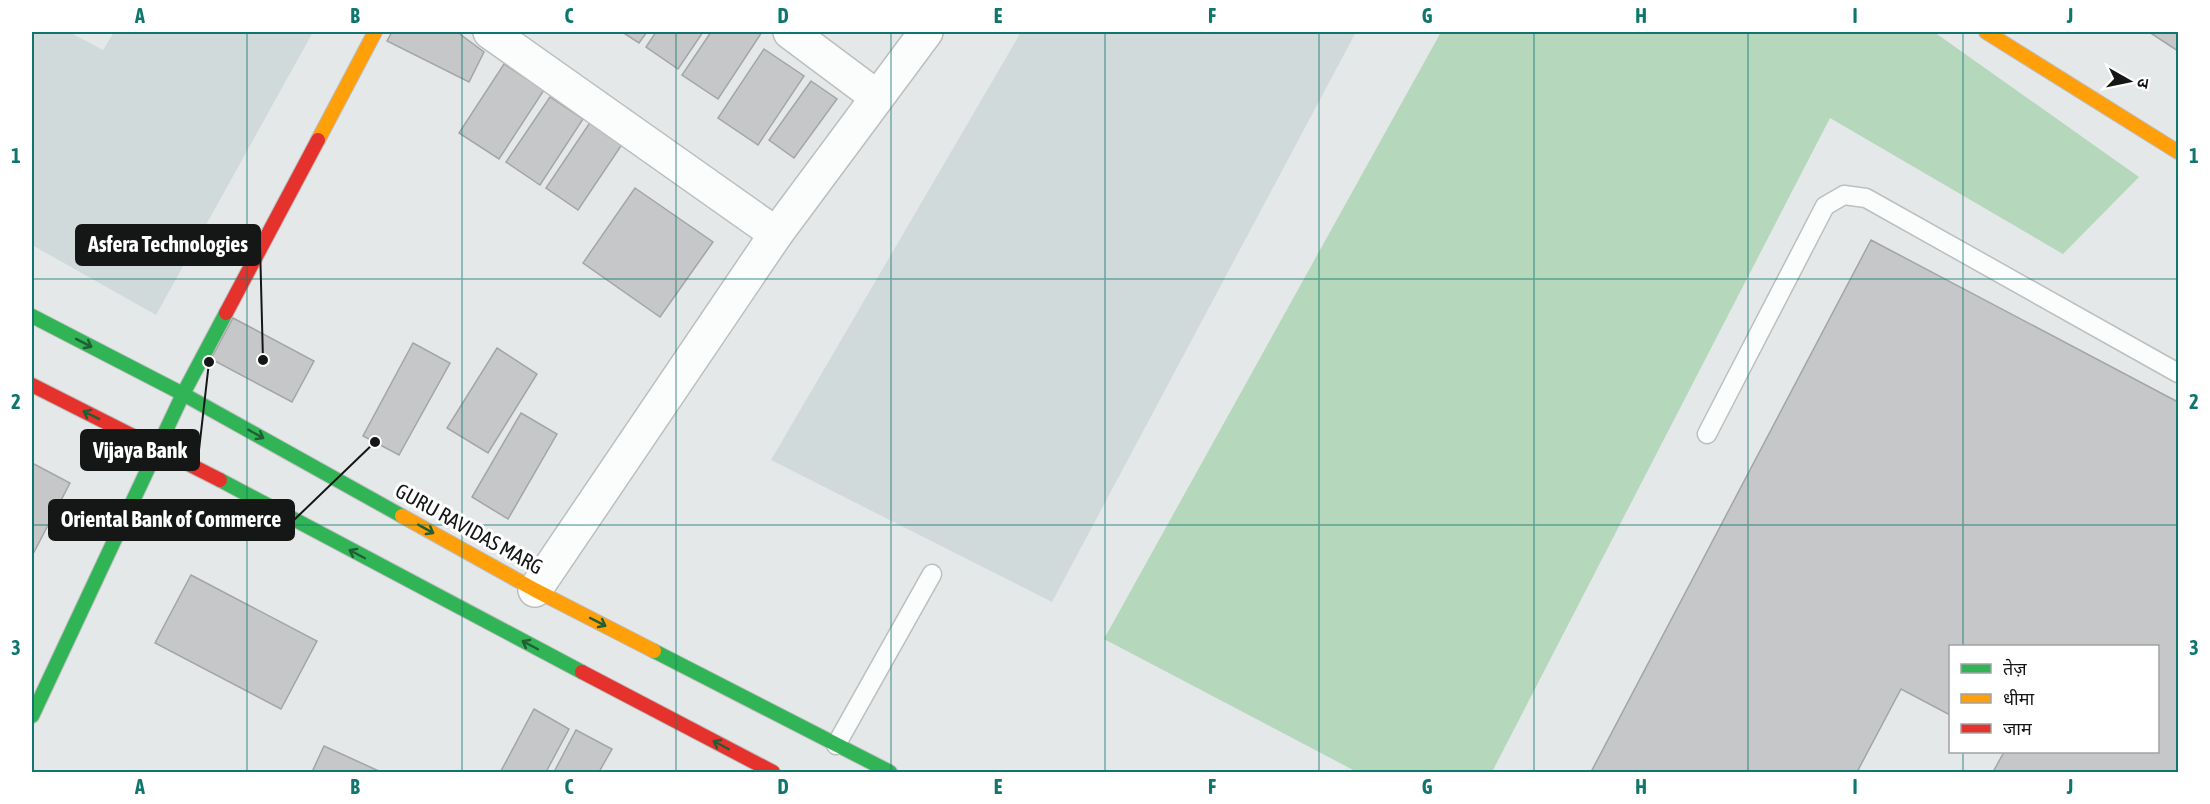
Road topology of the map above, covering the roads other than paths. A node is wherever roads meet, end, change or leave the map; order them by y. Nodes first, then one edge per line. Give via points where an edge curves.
1 (375, 32) edge
2 (490, 32) edge
3 (790, 32) edge
4 (926, 32) edge
5 (1986, 32) edge
6 (877, 97) junction
7 (2178, 152) edge
8 (776, 234) junction
9 (32, 316) edge
10 (2178, 373) edge
11 (32, 385) edge
12 (183, 394) junction
13 (1707, 434) dead end
14 (156, 447) junction
15 (932, 574) dead end
16 (535, 590) junction
17 (32, 716) edge
18 (836, 745) junction
19 (773, 772) edge
20 (890, 772) edge

1 - 12 main road
2 - 8 street
3 - 6 street
4 - 6 street
5 - 7 main road
6 - 8 street
8 - 16 street
9 -> 12 main road, GURU RAVIDAS MARG
10 - 13 lane via 1866,198 1844,195 1825,206
14 -> 11 main road
12 - 14 main road
12 -> 16 main road, GURU RAVIDAS MARG
14 - 17 main road
19 -> 14 main road
15 - 18 lane
16 -> 18 main road, GURU RAVIDAS MARG
18 - 20 main road, GURU RAVIDAS MARG

